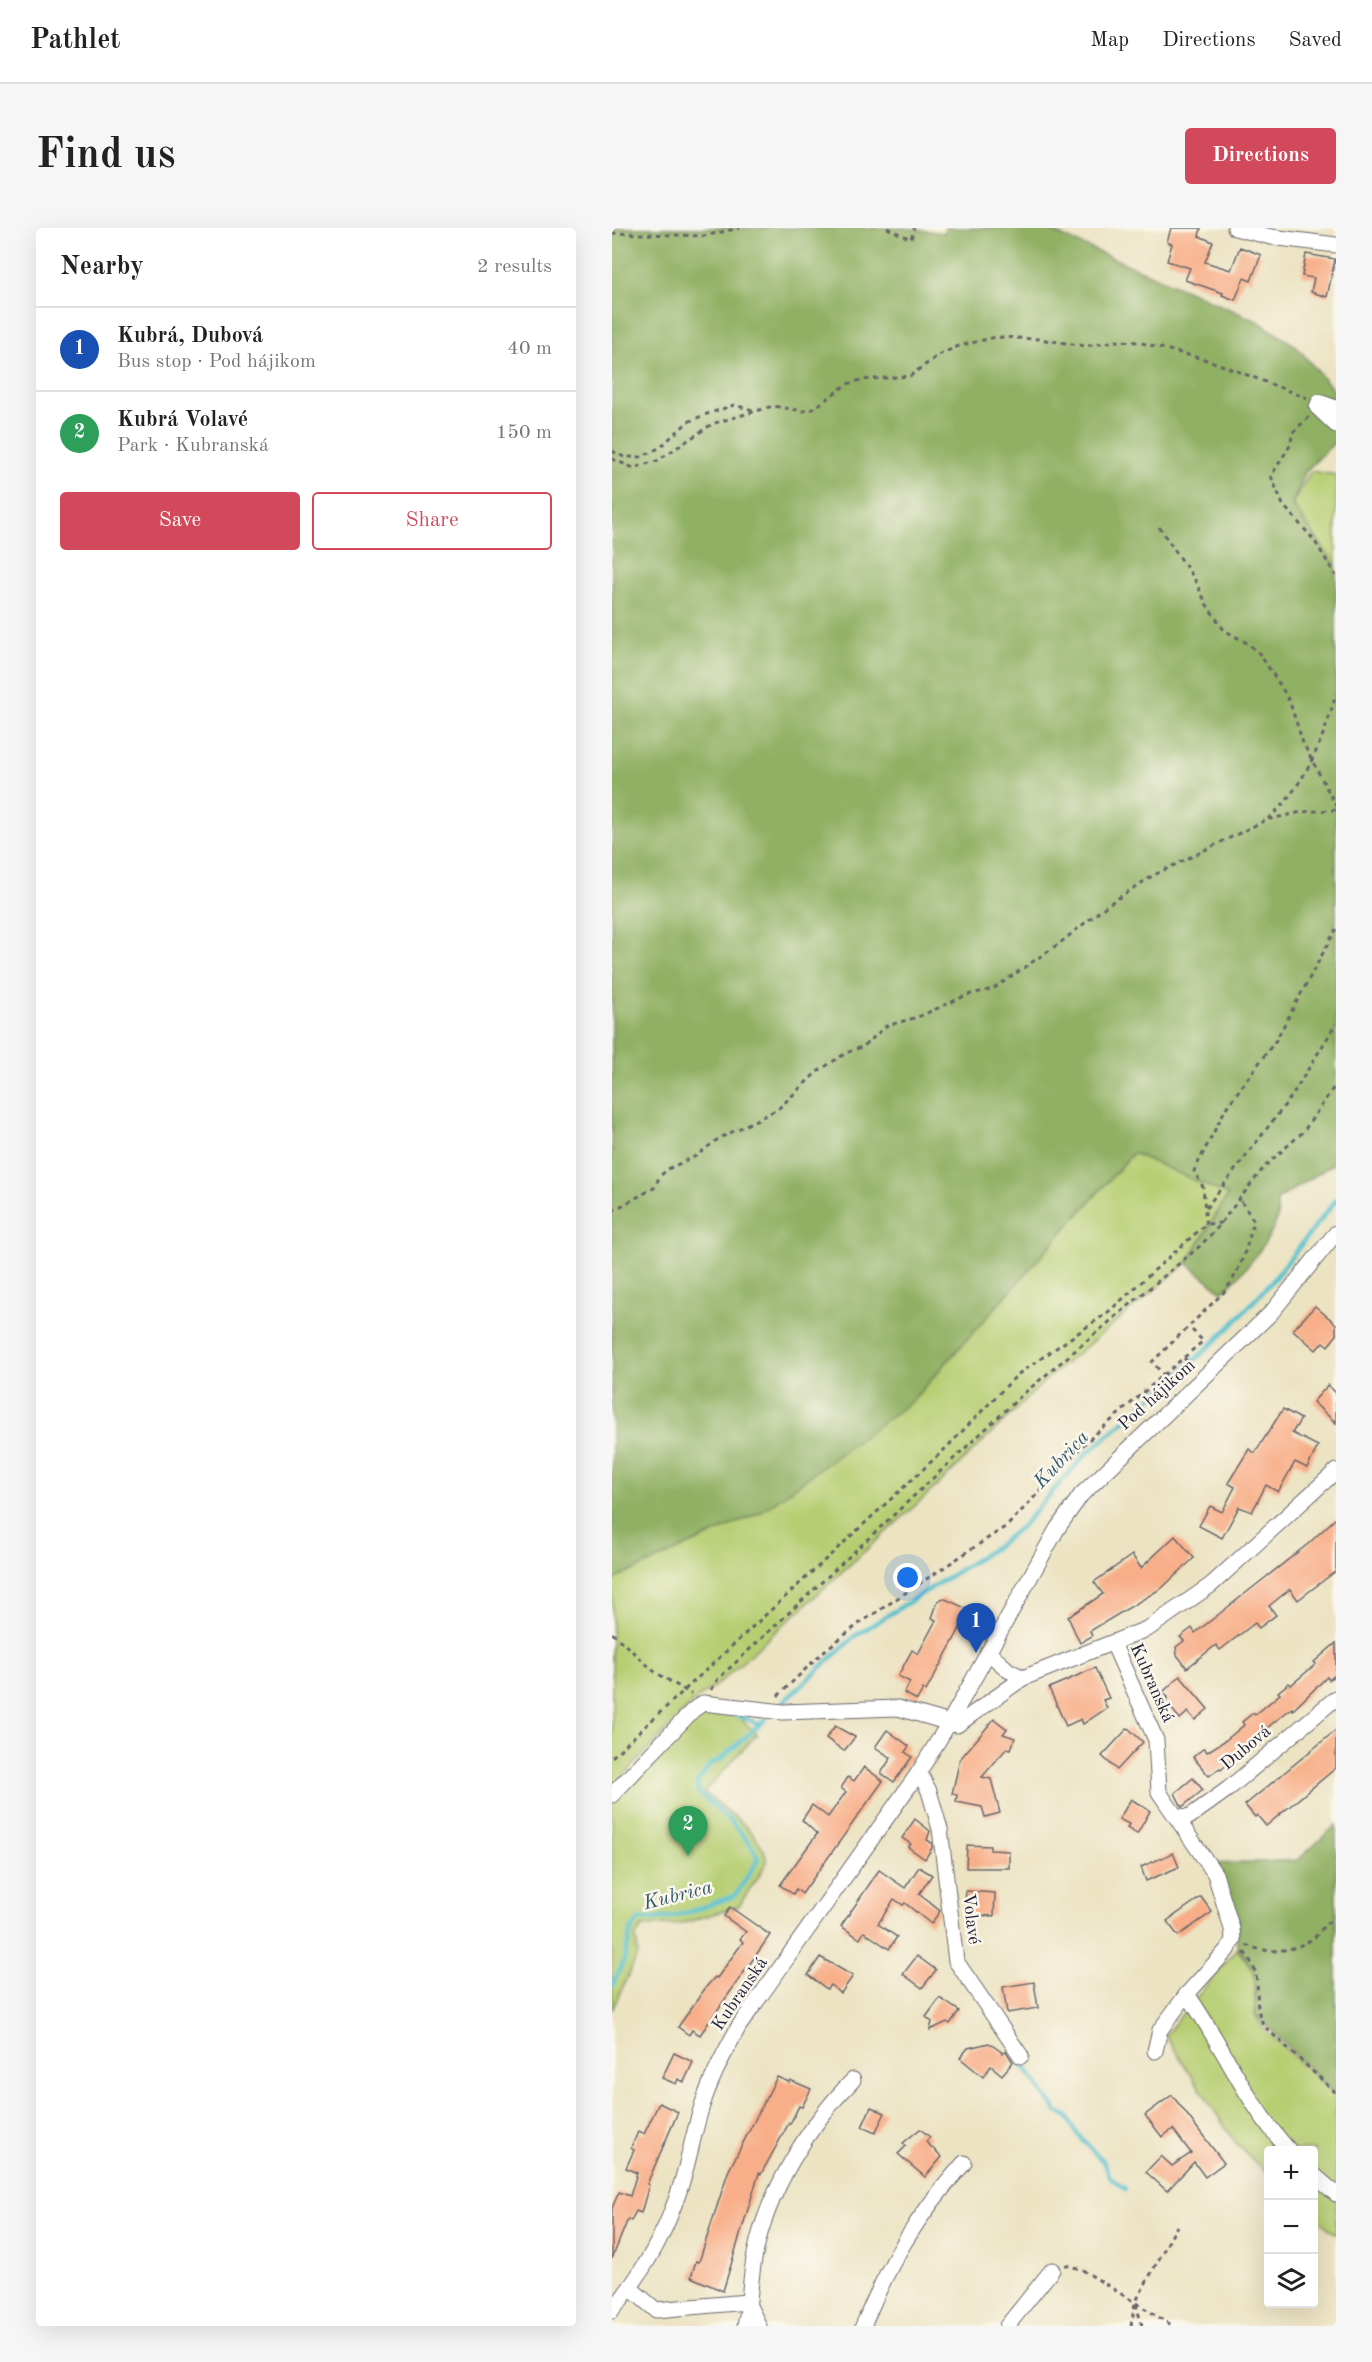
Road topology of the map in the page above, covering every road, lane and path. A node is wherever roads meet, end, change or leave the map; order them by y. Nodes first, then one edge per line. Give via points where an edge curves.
1 (740, 228) edge
2 (887, 228) edge
3 (914, 228) edge
4 (1235, 228) edge
5 (612, 233) edge
6 (1336, 245) edge
7 (1318, 405) junction
8 (1336, 408) edge
9 (755, 410) junction
10 (1336, 425) edge
11 (612, 452) edge
12 (612, 459) edge
13 (1159, 527) dead end
14 (1336, 576) edge
15 (1336, 694) edge
16 (1312, 761) junction
17 (1336, 808) edge
18 (1266, 820) junction
19 (1336, 929) edge
20 (1332, 940) junction
21 (1336, 943) edge
22 (1336, 1024) edge
23 (1336, 1084) edge
24 (1239, 1198) junction
25 (1206, 1208) junction
26 (612, 1211) edge
27 (1221, 1223) junction
28 (1206, 1224) junction
29 (1336, 1233) edge
30 (1190, 1328) junction
31 (1184, 1358) junction
32 (1196, 1372) dead end
33 (1165, 1376) junction
34 (1336, 1471) edge
35 (612, 1633) edge
36 (1113, 1643) junction
37 (988, 1652) junction
38 (1023, 1678) junction
39 (685, 1689) junction
40 (1336, 1698) edge
41 (703, 1703) junction
42 (763, 1710) junction
43 (949, 1723) junction
44 (612, 1757) edge
45 (919, 1772) junction
46 (612, 1795) edge
47 (1177, 1816) junction
48 (1336, 1923) edge
49 (1233, 1940) junction
50 (1187, 1994) junction
51 (1155, 2051) dead end
52 (1021, 2055) dead end
53 (853, 2080) dead end
54 (1336, 2093) edge
55 (1284, 2146) edge
56 (964, 2163) dead end
57 (1318, 2178) edge
58 (1336, 2194) edge
59 (1177, 2226) dead end
60 (1052, 2270) joint
61 (630, 2288) junction
62 (747, 2302) junction
63 (1135, 2303) junction
64 (612, 2311) edge
65 (745, 2326) edge
66 (759, 2326) edge
67 (863, 2326) edge
68 (1006, 2326) edge
69 (1131, 2326) edge
70 (1142, 2326) edge
71 (1173, 2326) edge

1 - 5 path via 704,236
2 - 3 path via 911,239
4 - 6 street
7 - 8 street
7 - 9 path via 1211,361 1147,344 1117,341 1086,346 1011,336 959,346 940,354 910,376 847,384 813,409 773,406
7 - 10 street
7 - 14 path via 1292,433 1291,444 1271,476 1283,505 1314,540
9 - 11 path via 734,405 704,415 688,422 659,448 641,457
9 - 12 path via 712,424 657,460 634,468
13 - 16 path via 1224,630 1258,653 1282,688
15 - 16 path
16 - 17 path
16 - 18 path via 1284,805
17 - 18 path
18 - 26 path via 1128,891 993,989 886,1026 864,1046 817,1072 778,1109 668,1169 654,1188
19 - 20 path
20 - 21 path
20 - 25 path via 1276,1040 1226,1108 1201,1156 1194,1171 1203,1187
22 - 25 path via 1291,1097
23 - 24 path via 1303,1132 1265,1166
24 - 27 path
24 - 30 path via 1254,1221 1245,1253 1229,1285
25 - 28 path
27 - 28 path
27 - 41 path via 1200,1246 1022,1395 718,1680
28 - 39 path via 1107,1313 1017,1375 945,1449
29 - 37 street, Pod hájikom via 1271,1313 1081,1495 1057,1529
30 - 31 path via 1203,1341
30 - 33 path via 1152,1362
31 - 32 path
31 - 33 path
33 - 42 path via 1084,1444 1008,1525 834,1642
34 - 36 street, Kubranská via 1211,1584 1149,1628
35 - 39 path via 655,1672
36 - 38 street, Kubranská
36 - 47 street, Kubranská via 1156,1740 1159,1792
37 - 38 street
37 - 43 street, Pod hájikom
38 - 43 street, Kubranská via 957,1725
39 - 44 path
40 - 47 street, Dubová via 1228,1789 1189,1817
41 - 42 street
41 - 46 street
42 - 43 street via 898,1708
43 - 45 street, Kubranská
45 - 52 street, Volavé via 940,1829 957,1961
45 - 61 street, Kubranská via 739,2026 704,2101 671,2213 651,2257
47 - 49 street, Kubranská via 1215,1874
48 - 49 path via 1329,1922 1317,1936 1278,1952 1255,1949
49 - 50 street
49 - 54 path via 1255,1965 1257,2014 1264,2026
50 - 51 street via 1160,2030
50 - 55 street via 1253,2105
53 - 62 street via 809,2133 781,2179 755,2251
56 - 67 street via 899,2247
57 - 58 street
59 - 63 path
60 - 63 path via 1065,2265 1082,2269
60 - 68 street
61 - 62 street via 656,2310
61 - 64 street, Kubranská
62 - 65 street
62 - 66 street
63 - 69 path
63 - 70 path
63 - 71 path

